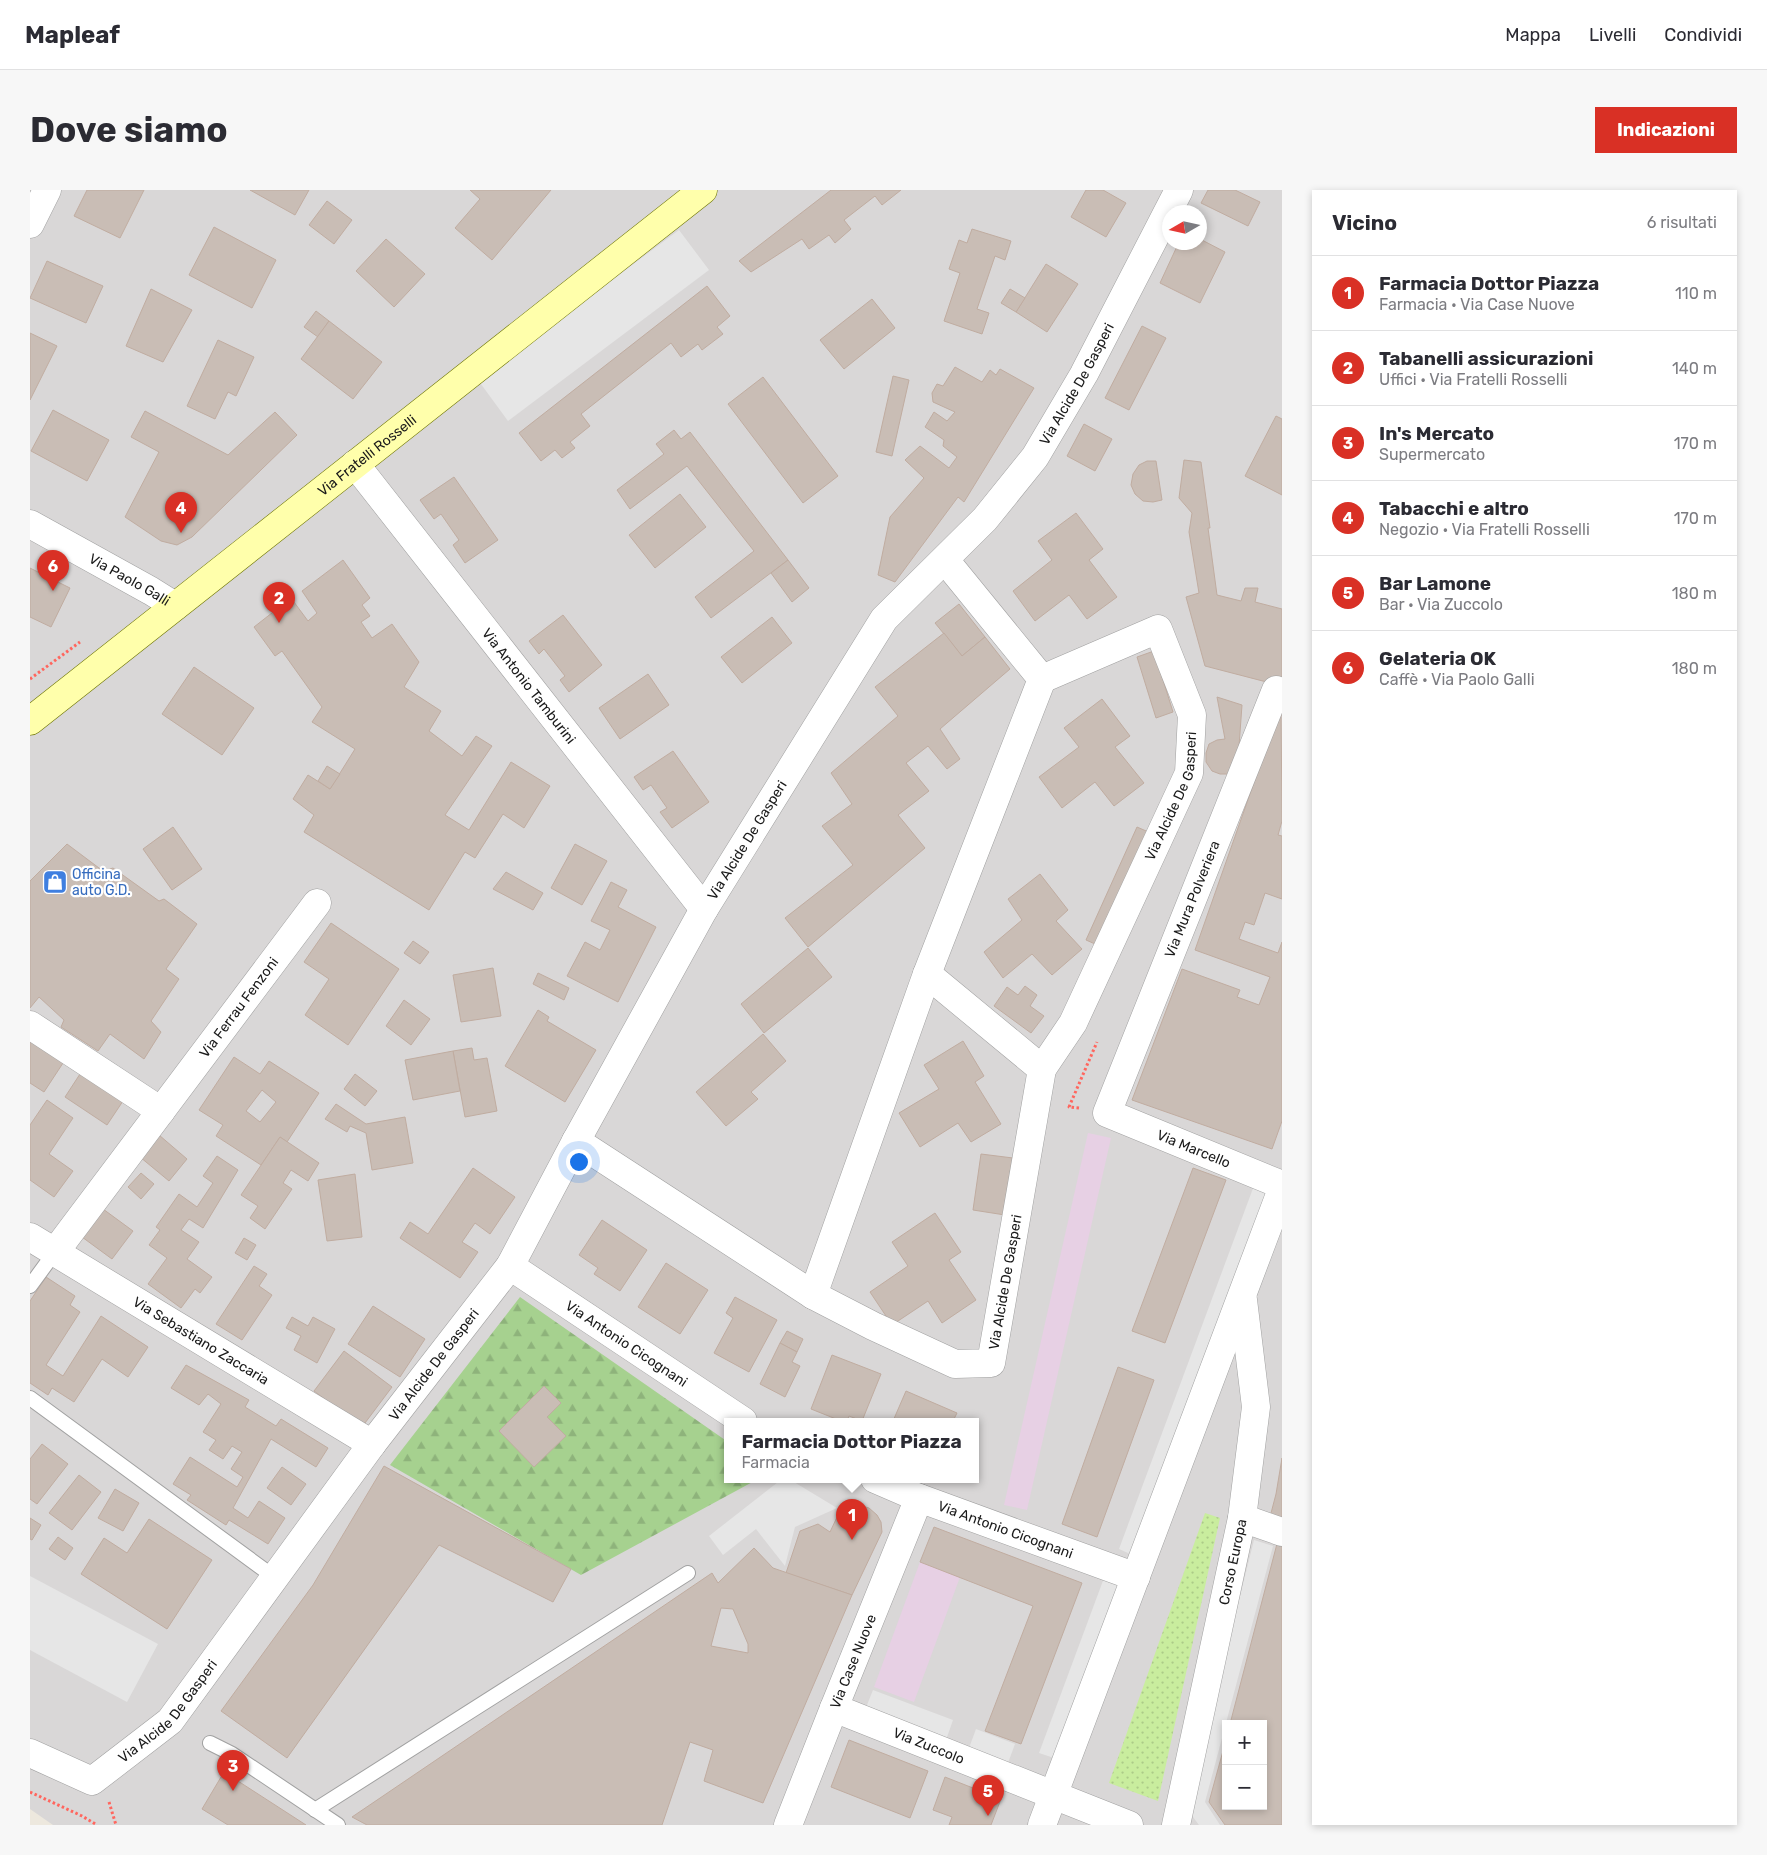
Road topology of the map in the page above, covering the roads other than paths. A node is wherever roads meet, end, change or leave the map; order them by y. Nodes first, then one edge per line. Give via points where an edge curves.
1 (47, 190) edge
2 (702, 190) edge
3 (1179, 190) edge
4 (30, 224) edge
5 (355, 464) junction
6 (30, 524) edge
7 (945, 560) junction
8 (175, 606) junction
9 (1042, 679) junction
10 (1279, 692) edge
11 (30, 720) edge
12 (317, 903) dead end
13 (704, 909) junction
14 (927, 974) junction
15 (30, 1025) edge
16 (1042, 1069) junction
17 (161, 1111) junction
18 (1106, 1113) joint
19 (576, 1140) junction
20 (1282, 1187) edge
21 (30, 1237) edge
22 (55, 1252) junction
23 (510, 1266) junction
24 (30, 1286) edge
25 (1242, 1295) junction
26 (813, 1296) junction
27 (30, 1398) edge
28 (738, 1418) edge
29 (372, 1444) junction
30 (884, 1483) edge
31 (919, 1498) junction
32 (1242, 1518) junction
33 (1282, 1532) edge
34 (688, 1573) dead end
35 (274, 1577) junction
36 (1136, 1577) junction
37 (834, 1708) junction
38 (210, 1743) dead end
39 (30, 1753) edge
40 (1054, 1794) junction
41 (315, 1810) junction
42 (338, 1825) edge
43 (788, 1825) edge
44 (1042, 1825) edge
45 (1130, 1825) edge
46 (1176, 1825) edge

1 - 4 street
2 - 5 main road, Via Fratelli Rosselli
3 - 7 street, Via Alcide De Gasperi via 1084,374 1035,457 985,520
5 - 8 main road, Via Fratelli Rosselli
5 - 13 street, Via Antonio Tamburini
6 - 8 street, Via Paolo Galli
7 - 9 street
7 - 13 street, Via Alcide De Gasperi via 884,619
8 - 11 main road, Via Fratelli Rosselli
9 - 14 street
9 - 16 street, Via Alcide De Gasperi via 1158,629 1192,715 1189,773 1073,1023
10 - 18 street, Via Mura Polveriera
12 - 17 street, Via Ferrau Fenzoni
13 - 19 street, Via Alcide De Gasperi
14 - 16 street
14 - 26 street
15 - 17 street
16 - 26 street, Via Alcide De Gasperi via 991,1363 955,1364
17 - 22 street, Via Ferrau Fenzoni
18 - 20 street, Via Marcello
19 - 23 street, Via Alcide De Gasperi
19 - 26 street, Via Alcide De Gasperi
20 - 25 street, Corso Europa
21 - 22 street, Via Sebastiano Zaccaria
22 - 24 lane
22 - 29 street, Via Sebastiano Zaccaria
23 - 28 street, Via Antonio Cicognani
23 - 29 street, Via Alcide De Gasperi
25 - 32 street, Corso Europa via 1256,1406
25 - 36 street, Corso Europa
27 - 35 lane
29 - 35 street, Via Alcide De Gasperi
30 - 31 street, Via Antonio Cicognani
31 - 36 street, Via Antonio Cicognani
31 - 37 street, Via Case Nuove
32 - 33 street
32 - 46 street, Corso Europa
34 - 41 lane
35 - 39 street, Via Alcide De Gasperi via 170,1721 92,1781
36 - 40 street, Corso Europa
37 - 40 street, Via Zuccolo
37 - 43 street, Via Case Nuove
38 - 41 lane via 232,1754
40 - 44 street, Corso Europa
40 - 45 street
41 - 42 lane

